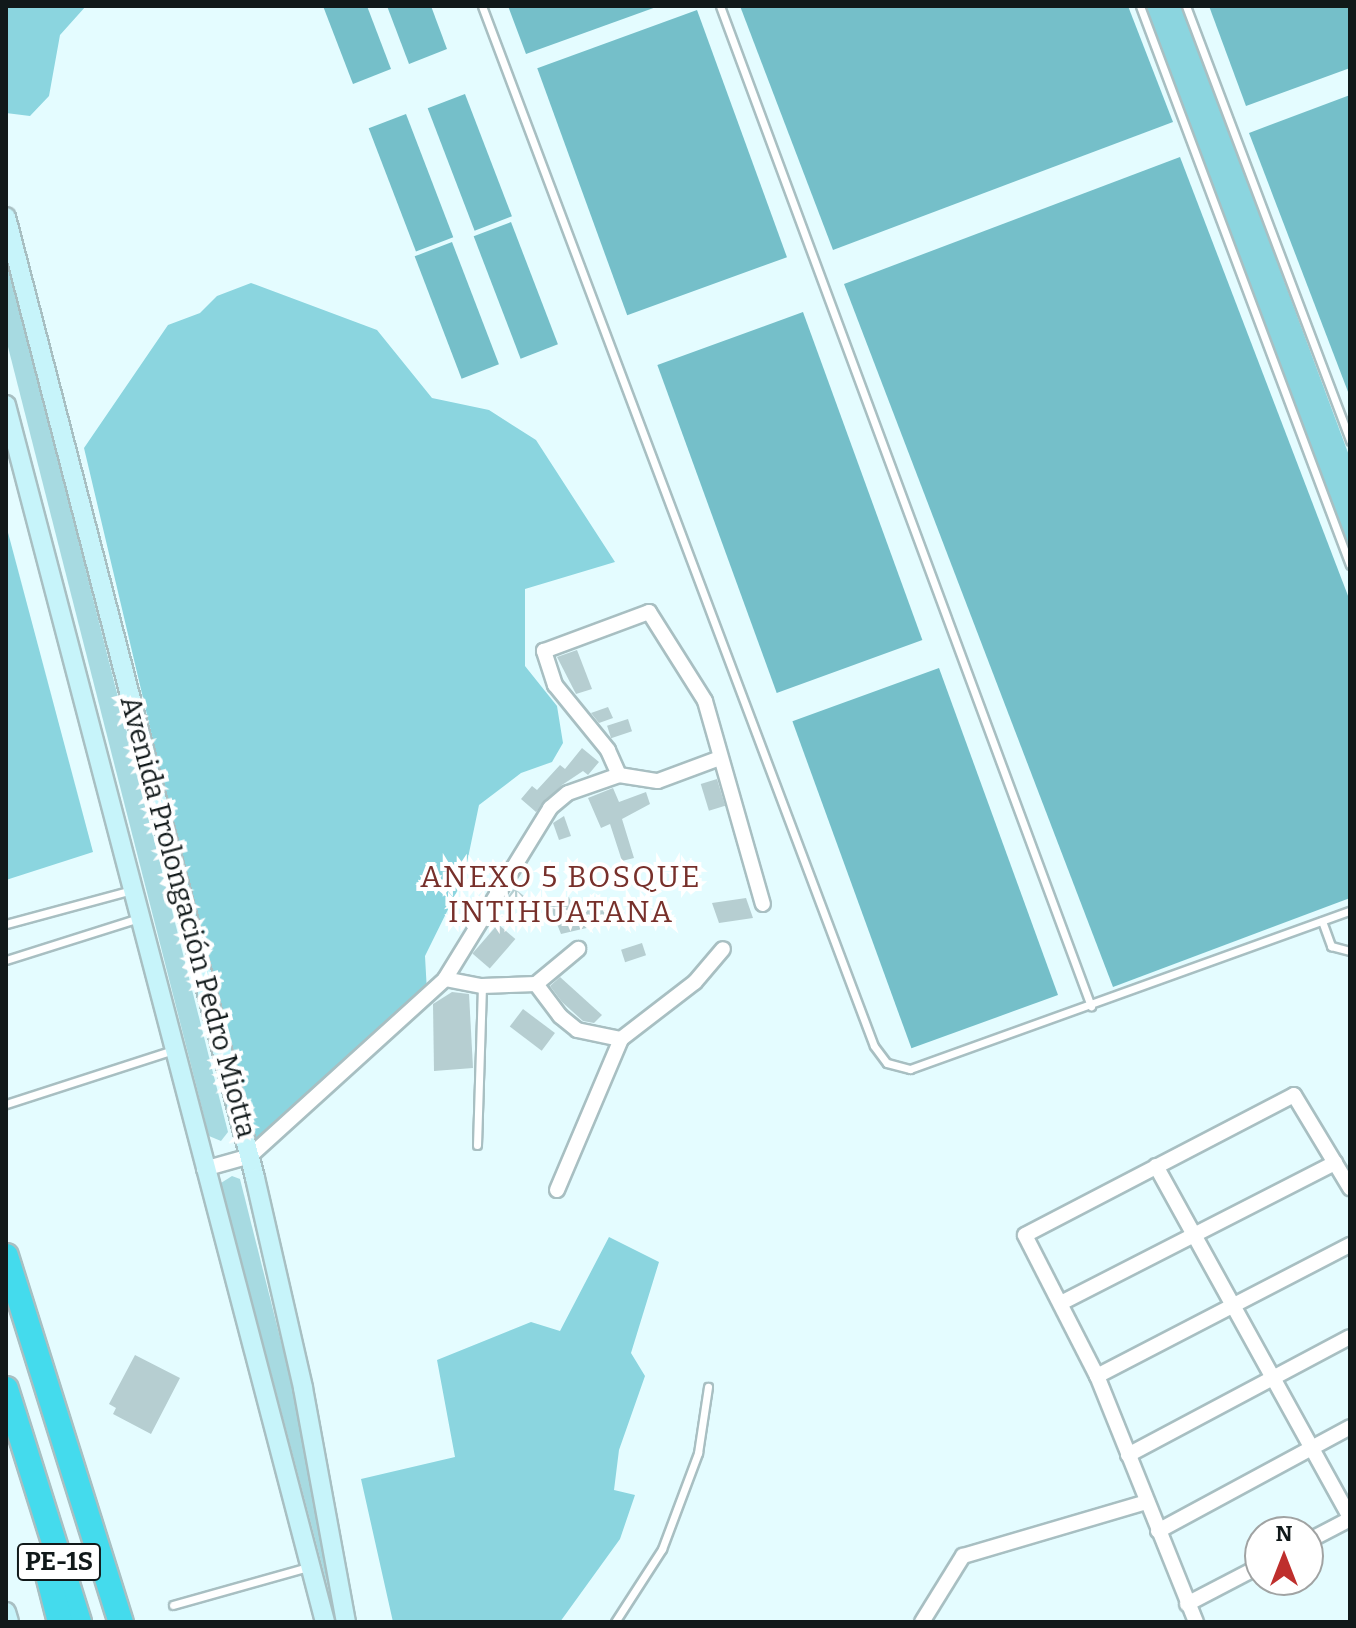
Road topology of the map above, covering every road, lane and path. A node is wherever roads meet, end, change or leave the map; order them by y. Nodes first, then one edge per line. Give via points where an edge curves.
1 (482, 6) edge
2 (720, 6) edge
3 (1140, 6) edge
4 (1186, 6) edge
5 (7, 223) edge
6 (6, 405) edge
7 (1350, 441) edge
8 (1350, 565) edge
9 (720, 758) junction
10 (619, 775) junction
11 (135, 890) junction
12 (763, 904) dead end
13 (1350, 911) edge
14 (141, 917) junction
15 (1322, 921) junction
16 (6, 924) edge
17 (578, 949) dead end
18 (723, 949) dead end
19 (1350, 951) edge
20 (6, 960) edge
21 (445, 979) junction
22 (536, 984) junction
23 (482, 986) junction
24 (1091, 1006) junction
25 (621, 1039) junction
26 (175, 1049) junction
27 (6, 1104) edge
28 (477, 1145) dead end
29 (250, 1156) junction
30 (1335, 1163) junction
31 (1156, 1166) junction
32 (204, 1169) junction
33 (1350, 1188) edge
34 (557, 1190) dead end
35 (1195, 1235) junction
36 (1350, 1245) edge
37 (6, 1256) edge
38 (1061, 1303) junction
39 (1235, 1305) junction
40 (1350, 1337) edge
41 (1097, 1376) junction
42 (1275, 1376) junction
43 (708, 1387) dead end
44 (6, 1389) edge
45 (1350, 1427) edge
46 (1309, 1448) junction
47 (1128, 1455) junction
48 (39, 1501) junction
49 (1146, 1502) junction
50 (1350, 1518) edge
51 (1158, 1531) junction
52 (1324, 1532) edge
53 (310, 1566) junction
54 (106, 1572) junction
55 (1244, 1574) edge
56 (1187, 1604) junction
57 (173, 1605) dead end
58 (6, 1612) edge
59 (9, 1622) edge
60 (60, 1622) edge
61 (79, 1622) edge
62 (121, 1622) edge
63 (127, 1622) edge
64 (325, 1622) edge
65 (346, 1622) edge
66 (615, 1622) edge
67 (922, 1622) edge
68 (1196, 1622) edge

1 - 24 lane via 874,1046 887,1063 910,1069
2 - 24 lane
3 - 8 lane
4 - 7 lane
5 - 29 main road, Avenida Prolongación Pedro Miotta
6 - 11 main road, Avenida Prolongación Pedro Miotta
9 - 10 street via 658,781
9 - 10 street via 705,701 654,615 642,612 544,651 555,685 608,750
9 - 12 street
10 - 21 street via 590,781 550,808
11 - 14 main road, Avenida Prolongación Pedro Miotta
11 - 16 lane
13 - 15 lane
14 - 20 lane
14 - 26 main road, Avenida Prolongación Pedro Miotta
15 - 19 lane via 1331,946
15 - 24 lane
17 - 22 street
18 - 25 street via 695,982
21 - 23 street
21 - 29 street
22 - 23 street
22 - 25 street via 577,1030
23 - 28 lane
25 - 34 street
26 - 27 lane
26 - 32 main road, Avenida Prolongación Pedro Miotta
29 - 32 street
29 - 65 main road, Avenida Prolongación Pedro Miotta via 303,1388
30 - 31 street via 1294,1095
30 - 33 street
30 - 35 street
31 - 35 street
31 - 38 street via 1025,1235
32 - 53 main road, Avenida Prolongación Pedro Miotta
35 - 38 street
35 - 39 street
36 - 39 street
37 - 54 highway, PE-1S
38 - 41 street
39 - 41 street
39 - 42 street
40 - 42 street
41 - 47 street
42 - 46 street
42 - 47 street
43 - 66 lane via 698,1453 662,1549
44 - 48 highway, PE-1S
45 - 46 street
46 - 50 street
46 - 51 street
47 - 49 street
48 - 60 highway via 43,1556
48 - 61 highway, PE-1S
49 - 51 street
49 - 67 street via 963,1556
50 - 52 street
51 - 56 street
53 - 57 lane
53 - 64 main road, Avenida Prolongación Pedro Miotta
54 - 62 highway, PE-1S
54 - 63 highway
55 - 56 street
56 - 68 street
58 - 59 main road

